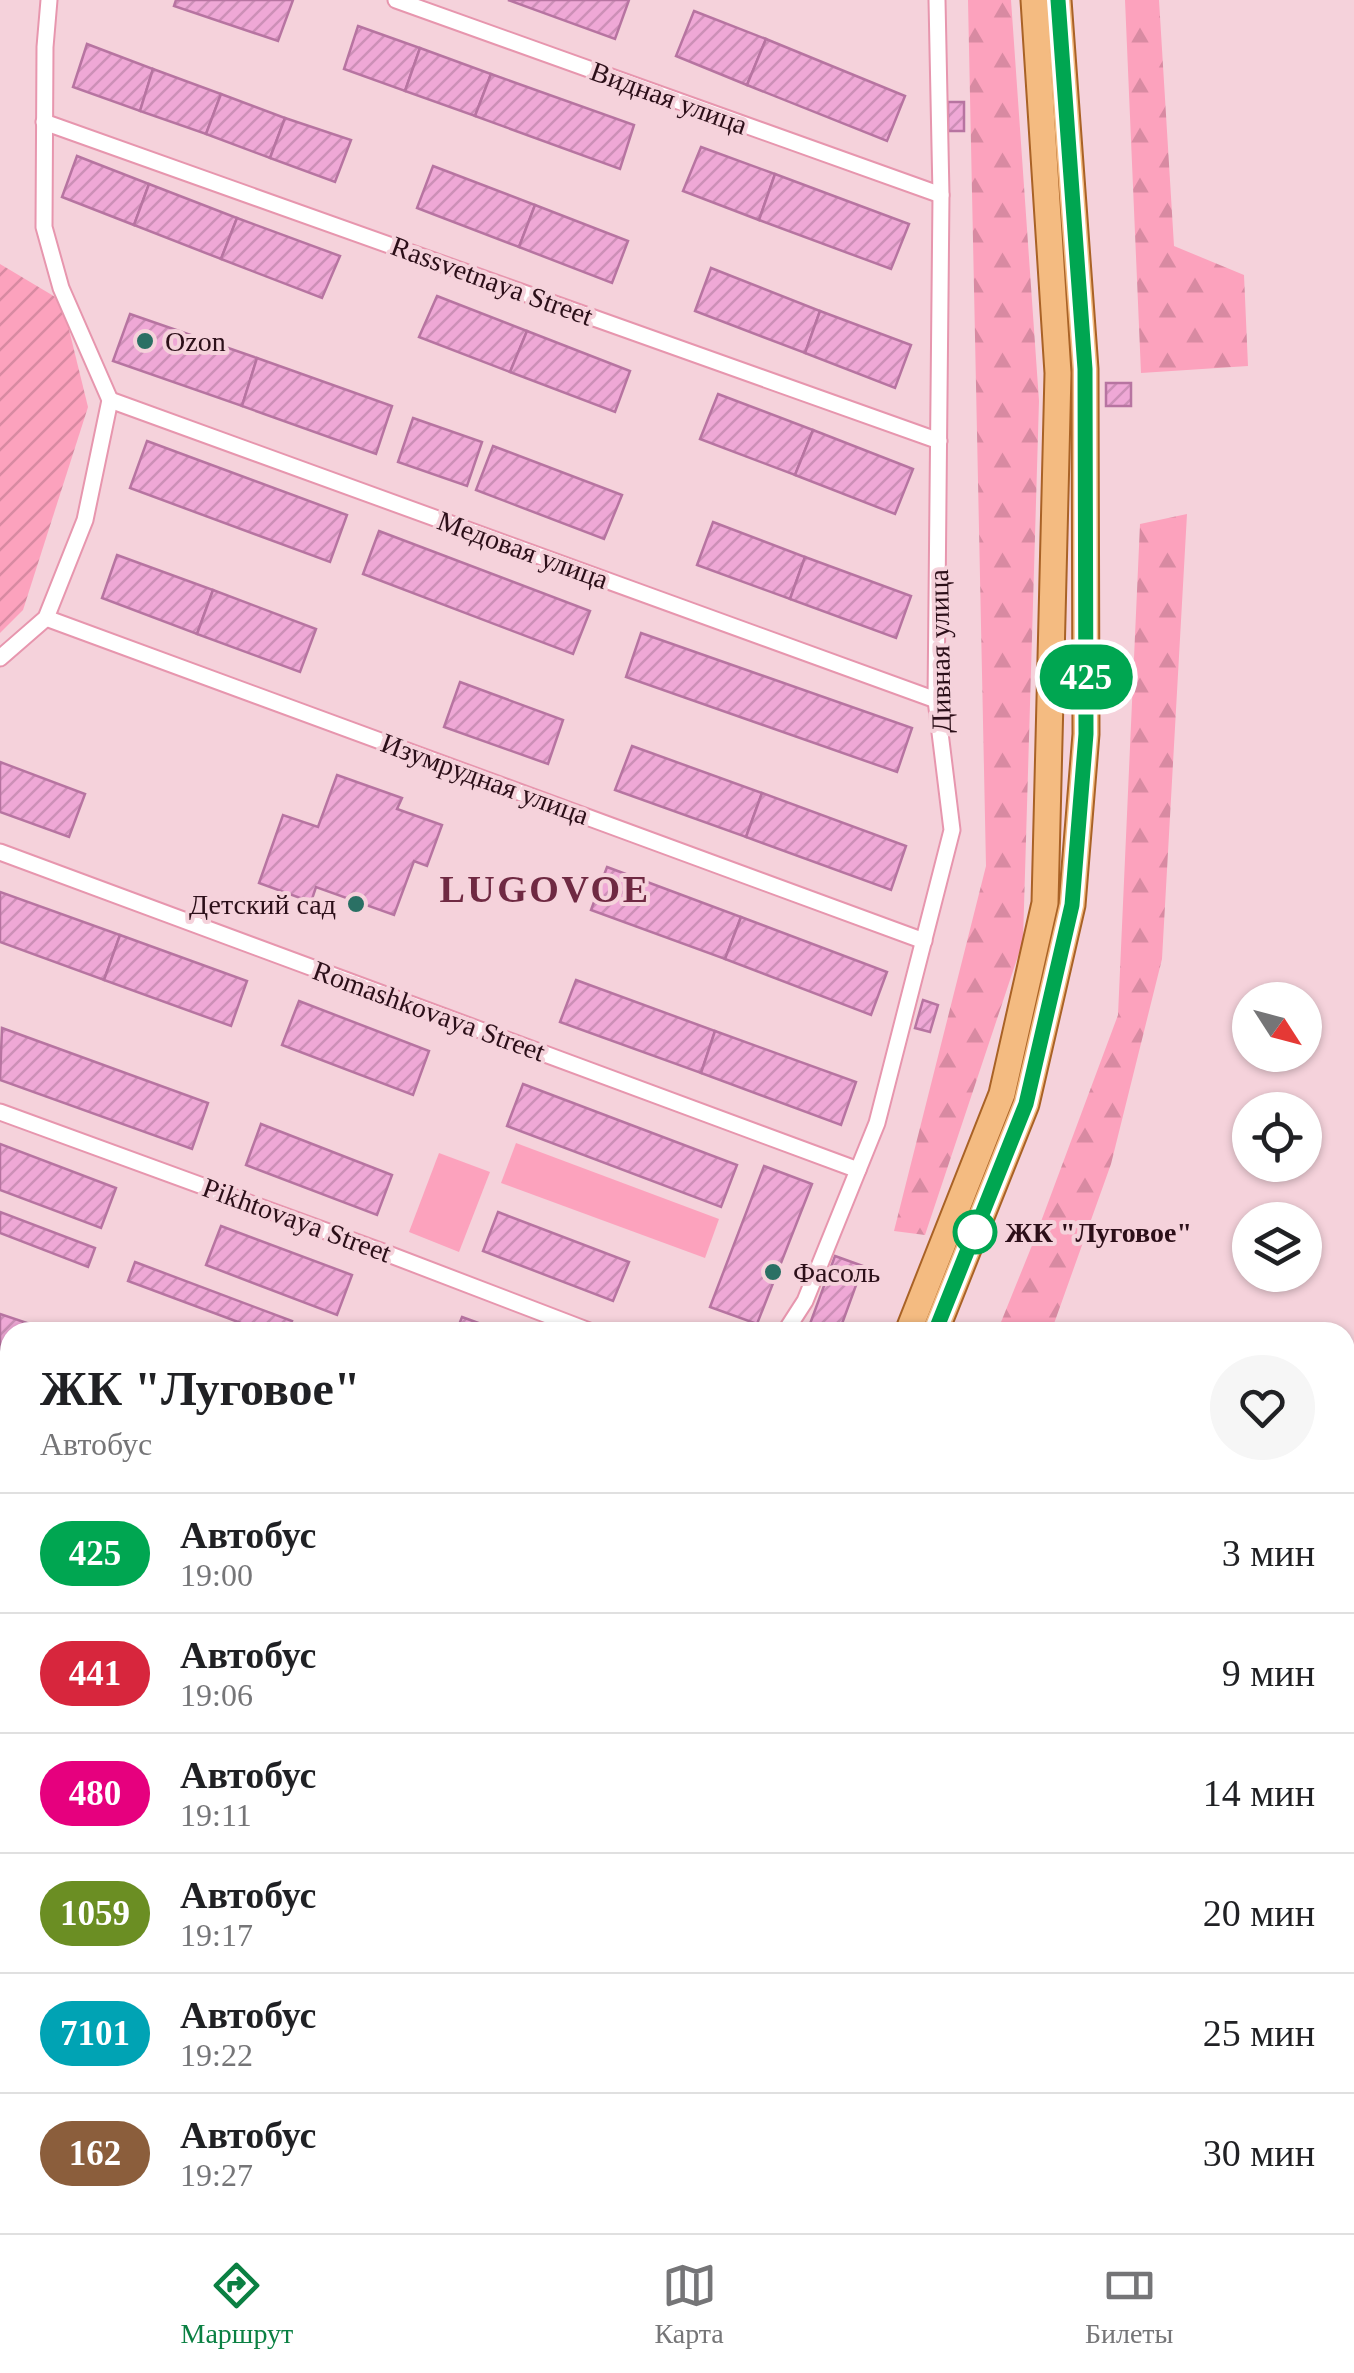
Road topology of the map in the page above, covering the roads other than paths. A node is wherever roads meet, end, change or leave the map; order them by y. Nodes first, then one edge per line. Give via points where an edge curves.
1 (48, 0) edge
2 (396, 0) edge
3 (936, 0) edge
4 (1034, 0) edge
5 (1058, 0) edge
6 (44, 122) junction
7 (941, 195) junction
8 (110, 400) junction
9 (939, 441) junction
10 (46, 618) junction
11 (0, 658) edge
12 (936, 700) junction
13 (0, 852) edge
14 (924, 940) junction
15 (0, 1112) edge
16 (858, 1170) junction
17 (566, 1322) edge
18 (791, 1322) edge
19 (912, 1322) edge
20 (939, 1322) edge

1 - 6 street
2 - 7 street, Видная улица
3 - 7 street, Дивная улица
4 - 19 main road via 1058,374 1046,903 1002,1094
5 - 20 main road via 1085,369 1086,734 1072,905 1026,1104
6 - 8 street via 44,227
6 - 9 street, Rassvetnaya Street
7 - 9 street, Дивная улица
8 - 10 street via 85,520
8 - 12 street, Медовая улица
9 - 12 street, Дивная улица
10 - 11 street
10 - 14 street, Изумрудная улица
12 - 14 street, Дивная улица via 952,830
13 - 16 street, Romashkovaya Street
14 - 16 street, Дивная улица via 877,1123
15 - 17 street, Pikhtovaya Street
16 - 18 street, Дивная улица

